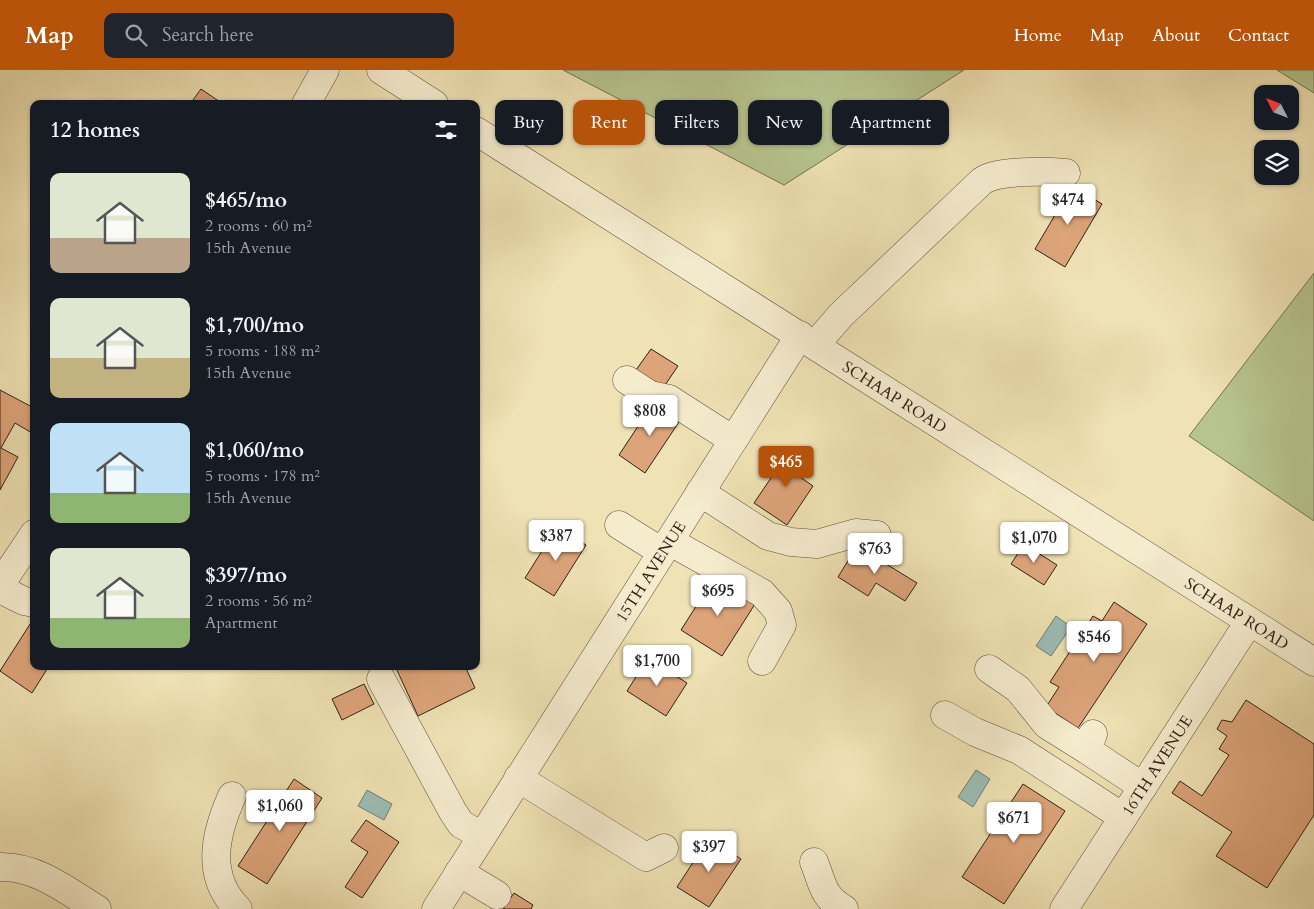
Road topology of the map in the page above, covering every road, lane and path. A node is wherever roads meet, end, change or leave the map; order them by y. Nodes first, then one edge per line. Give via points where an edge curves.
1 (325, 70) edge
2 (380, 70) edge
3 (308, 100) edge
4 (428, 100) edge
5 (480, 133) edge
6 (1066, 172) dead end
7 (808, 340) junction
8 (627, 380) dead end
9 (732, 440) junction
10 (700, 492) junction
11 (619, 525) dead end
12 (877, 535) dead end
13 (30, 540) edge
14 (665, 547) junction
15 (0, 585) edge
16 (0, 589) edge
17 (30, 602) edge
18 (1249, 622) junction
19 (762, 661) dead end
20 (1314, 662) edge
21 (989, 669) dead end
22 (381, 679) dead end
23 (945, 715) dead end
24 (518, 778) junction
25 (1142, 788) junction
26 (232, 796) dead end
27 (1123, 817) junction
28 (482, 836) junction
29 (664, 848) dead end
30 (814, 862) dead end
31 (0, 867) edge
32 (459, 872) junction
33 (497, 895) dead end
34 (830, 906) edge
35 (97, 909) edge
36 (238, 909) edge
37 (436, 909) edge
38 (1064, 909) edge

1 - 3 street
2 - 4 street
5 - 7 street, SCHAAP ROAD
6 - 7 street, 15TH AVENUE via 995,174 982,181 841,315
7 - 9 street, 15TH AVENUE
7 - 18 street, SCHAAP ROAD
8 - 9 street via 650,395 669,399
9 - 10 street, 15TH AVENUE
10 - 12 street via 768,536 791,542 817,544 856,532
10 - 14 street, 15TH AVENUE
11 - 14 street
13 - 15 street
14 - 19 street via 762,593 778,611 782,625
14 - 24 street, 15TH AVENUE
16 - 17 street
18 - 20 street, SCHAAP ROAD
18 - 25 street, 16TH AVENUE
21 - 25 street via 1018,689 1047,724 1090,742
22 - 28 street via 453,812 462,824
23 - 27 street via 975,732 1019,750
24 - 28 street, 15TH AVENUE
24 - 29 street via 646,857
25 - 27 street, 16TH AVENUE
26 - 36 street via 220,823 215,848 226,892
27 - 38 street, 16TH AVENUE
28 - 32 street, 15TH AVENUE
30 - 34 street
31 - 35 street via 35,872
32 - 33 street
32 - 37 street, 15TH AVENUE

